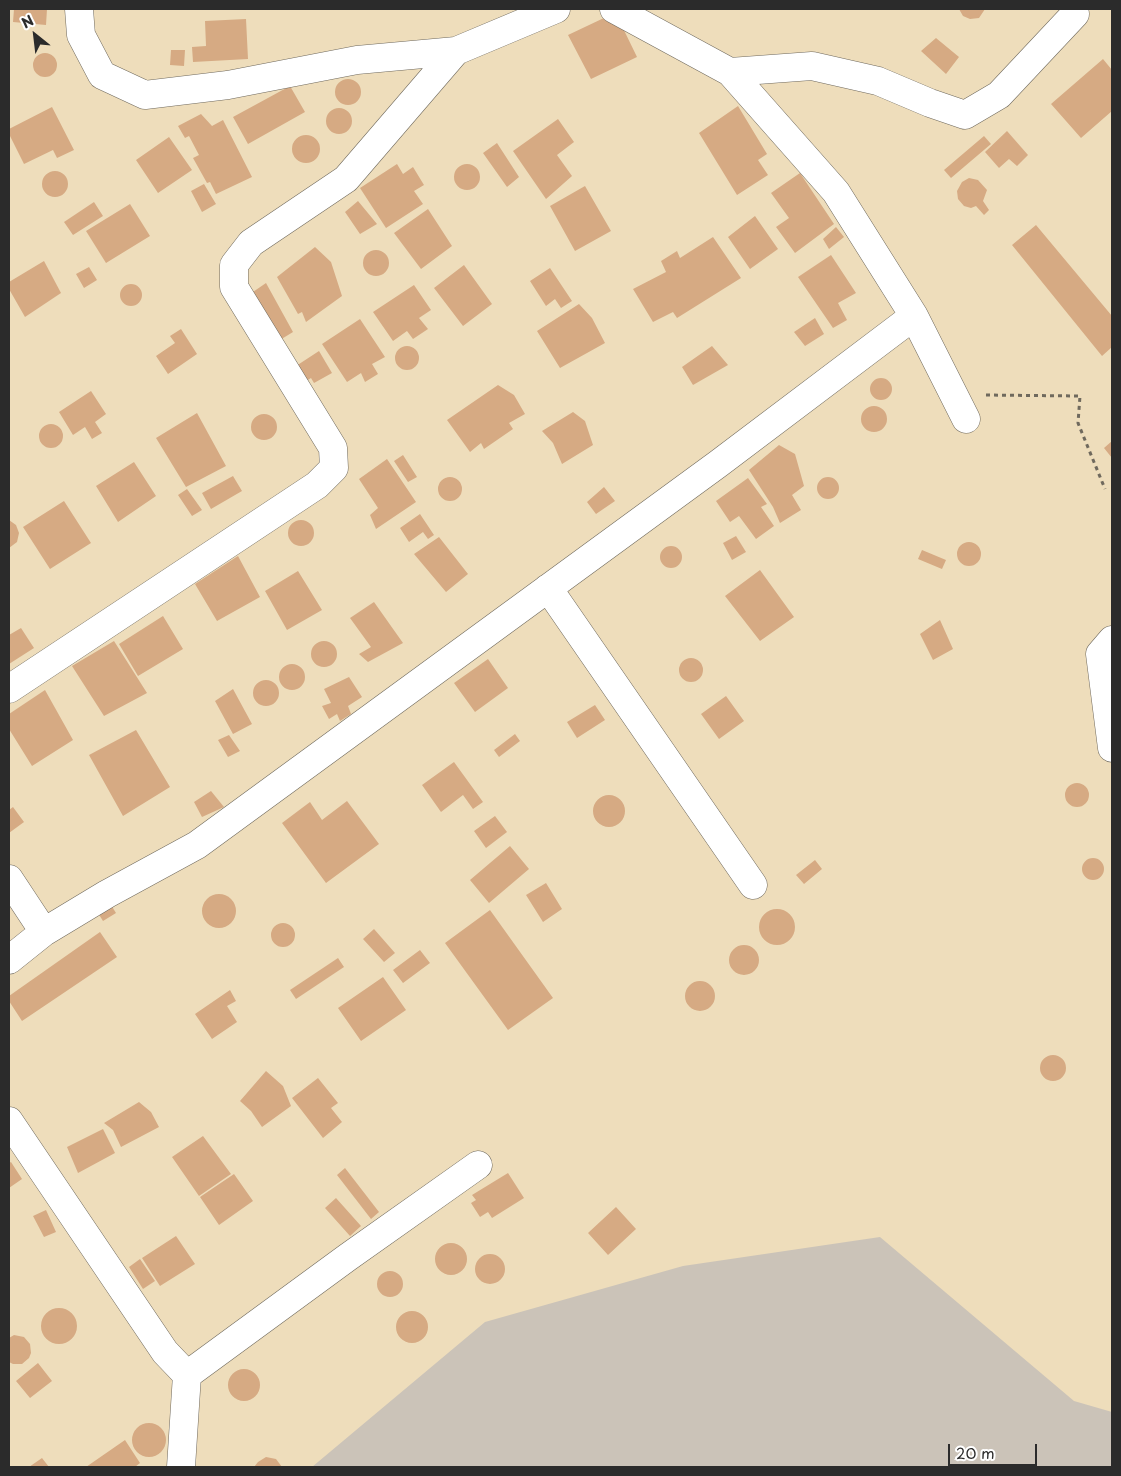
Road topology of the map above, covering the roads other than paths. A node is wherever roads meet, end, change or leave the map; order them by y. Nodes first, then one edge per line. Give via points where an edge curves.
1 (79, 9) edge
2 (556, 9) edge
3 (614, 9) edge
4 (1075, 14) dead end
5 (456, 51) junction
6 (730, 72) junction
7 (914, 316) junction
8 (966, 420) dead end
9 (548, 588) junction
10 (1112, 640) edge
11 (9, 689) edge
12 (1112, 748) edge
13 (9, 880) edge
14 (753, 885) dead end
15 (44, 932) junction
16 (9, 960) edge
17 (9, 1121) edge
18 (478, 1165) dead end
19 (187, 1375) junction
20 (182, 1467) edge

1 - 5 street via 81,35 102,75 145,95 228,85 357,60
2 - 5 street
3 - 6 street
4 - 6 street via 999,95 964,115 878,81 812,66
5 - 11 street via 346,179 251,243 234,265 234,287 333,448 334,468 317,484
6 - 7 street via 836,192
7 - 8 street
7 - 9 street
9 - 14 street
9 - 15 street via 197,845
10 - 12 street via 1100,654
13 - 15 street
15 - 16 street
17 - 19 street via 165,1352
18 - 19 street
19 - 20 street

